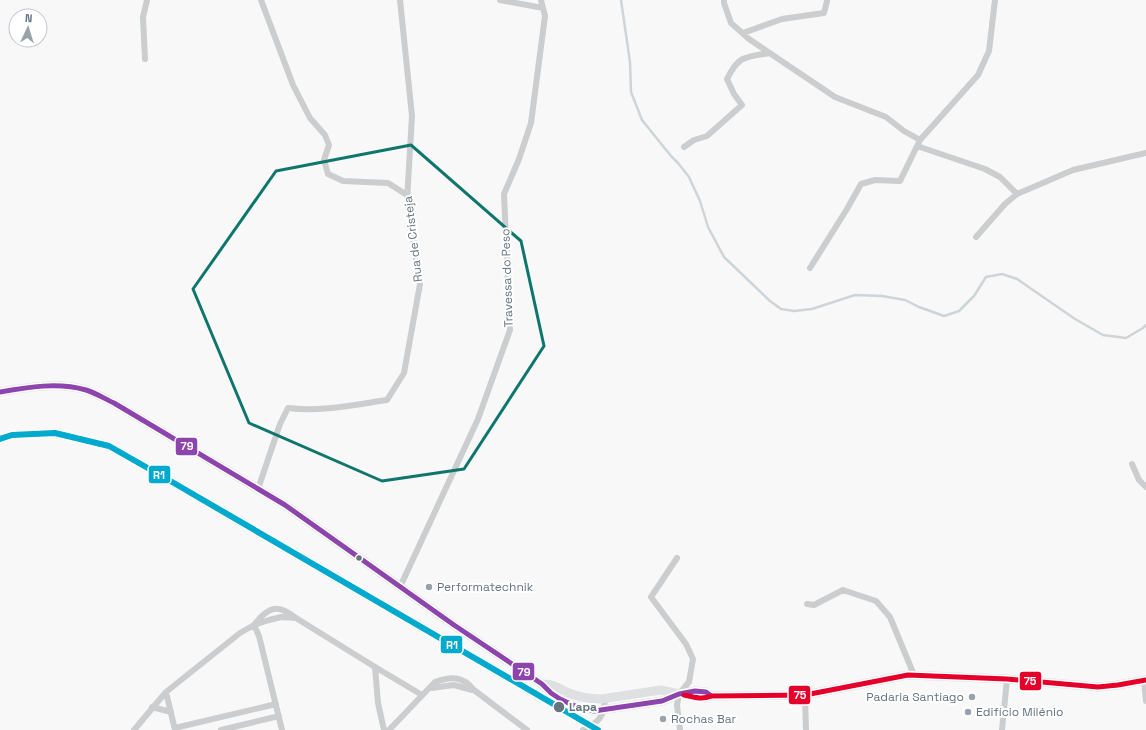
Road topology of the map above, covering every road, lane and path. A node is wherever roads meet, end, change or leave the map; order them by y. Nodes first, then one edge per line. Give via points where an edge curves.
1 (147, 0) edge
2 (261, 0) edge
3 (400, 0) edge
4 (500, 0) edge
5 (541, 0) edge
6 (724, 0) edge
7 (995, 0) edge
8 (827, 1) dead end
9 (543, 8) junction
10 (743, 33) junction
11 (770, 53) junction
12 (145, 59) dead end
13 (918, 143) junction
14 (684, 147) dead end
15 (1146, 153) edge
16 (1017, 194) junction
17 (407, 195) junction
18 (976, 237) dead end
19 (810, 268) dead end
20 (0, 392) edge
21 (1132, 464) dead end
22 (1146, 487) edge
23 (258, 489) junction
24 (677, 558) dead end
25 (400, 587) junction
26 (807, 604) dead end
27 (296, 618) junction
28 (254, 625) junction
29 (375, 667) junction
30 (914, 675) junction
31 (1007, 680) junction
32 (1145, 680) edge
33 (542, 684) junction
34 (166, 692) junction
35 (679, 694) junction
36 (422, 695) junction
37 (804, 695) junction
38 (605, 699) junction
39 (1146, 701) edge
40 (276, 704) junction
41 (152, 707) junction
42 (605, 710) junction
43 (171, 712) junction
44 (279, 716) junction
45 (175, 729) edge
46 (134, 730) edge
47 (221, 730) edge
48 (282, 730) edge
49 (384, 730) edge
50 (389, 730) edge
51 (527, 730) edge
52 (583, 730) edge
53 (680, 730) edge
54 (806, 730) edge
55 (1002, 730) edge

1 - 12 street via 143,17
2 - 17 street via 293,85 310,118 325,135 329,145 324,160 328,174 343,181 388,183
3 - 17 street, Rua de Cristeja via 412,116
4 - 9 street
5 - 9 street, Travessa do Peso
6 - 10 street via 731,23
7 - 13 street via 989,51 978,75
8 - 10 street via 824,13 782,20
9 - 25 street, Travessa do Peso via 545,16 531,124 504,194 510,330 478,420
10 - 11 street
11 - 13 street via 836,97 886,117
11 - 14 street via 743,57 733,66 727,79 742,105 707,136 694,140
13 - 16 street via 985,168 1000,177
13 - 19 street via 900,181 875,180 861,184
15 - 16 street via 1073,170
16 - 18 street
17 - 23 street, Rua de Cristeja via 420,284 404,373 386,400 324,410 288,408
20 - 23 main road via 60,386 86,390 114,403
21 - 22 street via 1139,480
23 - 25 main road via 285,505
24 - 35 street via 652,597 686,644 693,659 689,682
25 - 33 main road
26 - 30 street via 814,605 843,590 876,601 890,617
27 - 28 street via 281,617
27 - 28 street via 286,610 274,608 263,613
27 - 29 street
28 - 34 street via 240,633
28 - 40 street
29 - 36 street
29 - 49 street via 378,703
30 - 31 main road
30 - 37 main road via 908,674
31 - 32 main road via 1098,687
31 - 55 street
32 - 39 street
33 - 38 main road via 552,684 591,699
33 - 42 main road via 560,699 576,706 594,711
34 - 41 street
34 - 43 street
35 - 37 main road via 706,692 710,696
35 - 38 main road via 661,690
35 - 42 main road via 662,701
35 - 53 street via 677,705
36 - 50 street
36 - 51 street via 431,688 463,686 474,690
37 - 54 street
38 - 42 street
40 - 44 street
40 - 45 street
41 - 43 street
41 - 46 street
42 - 52 street via 600,719
43 - 45 street
44 - 47 street
44 - 48 street

